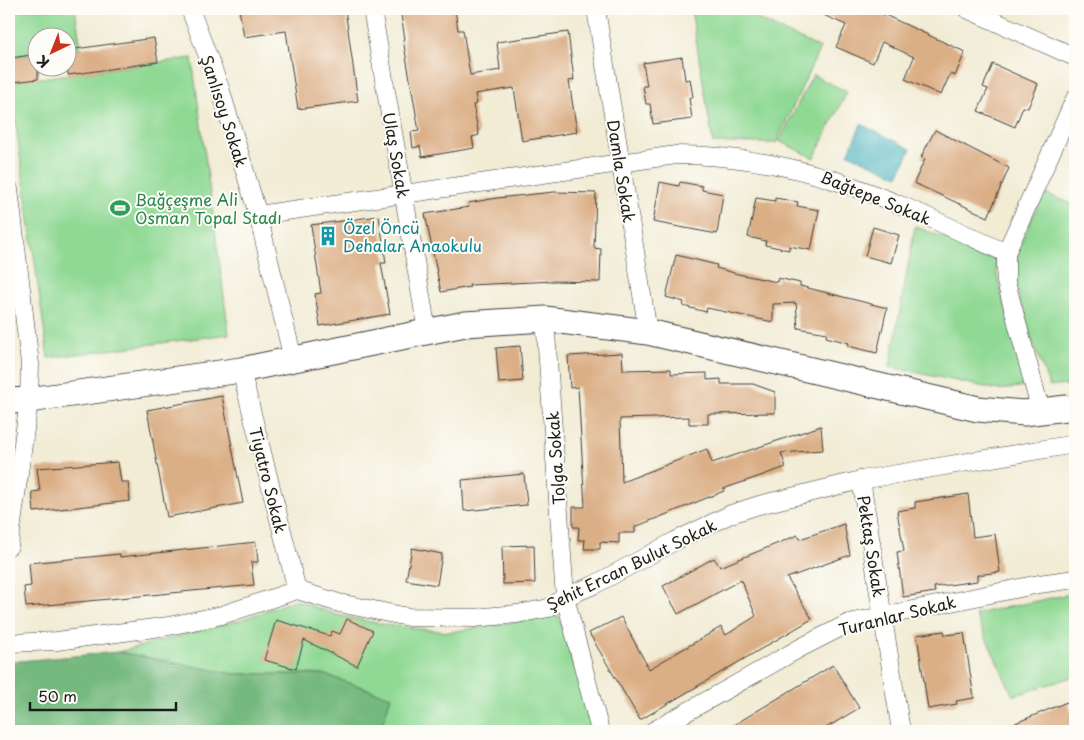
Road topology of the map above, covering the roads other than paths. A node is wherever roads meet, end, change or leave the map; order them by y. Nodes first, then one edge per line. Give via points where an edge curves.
1 (190, 9) edge
2 (372, 9) edge
3 (596, 9) edge
4 (968, 9) edge
5 (1075, 56) edge
6 (1075, 99) edge
7 (621, 163) junction
8 (9, 189) edge
9 (404, 194) junction
10 (258, 215) junction
11 (11, 233) edge
12 (1006, 253) junction
13 (545, 319) junction
14 (426, 331) junction
15 (648, 332) junction
16 (293, 359) junction
17 (241, 370) junction
18 (19, 401) edge
19 (1075, 408) edge
20 (1041, 412) junction
21 (1075, 444) edge
22 (861, 480) junction
23 (9, 546) edge
24 (1075, 578) edge
25 (297, 590) junction
26 (565, 597) junction
27 (883, 616) junction
28 (9, 643) edge
29 (600, 731) edge
30 (653, 731) edge
31 (901, 731) edge

1 - 10 street, Şanlısoy Sokak via 220,88
2 - 9 street, Ulaş Sokak
3 - 7 street, Damla Sokak
4 - 5 street
6 - 12 street
7 - 9 street, Bağtepe Sokak
7 - 12 street, Bağtepe Sokak via 676,155 704,155 794,167 885,198
7 - 15 street, Damla Sokak
8 - 11 street
9 - 10 street, Bağtepe Sokak
9 - 14 street, Ulaş Sokak
10 - 16 street, Şanlısoy Sokak
11 - 18 street via 30,364
12 - 20 street via 1006,282
13 - 14 main road via 498,320
13 - 15 main road
13 - 26 street, Tolga Sokak
14 - 16 main road
15 - 20 main road via 945,403 1004,412
16 - 17 main road
17 - 18 main road
17 - 25 street, Tiyatro Sokak
18 - 23 street
19 - 20 main road
21 - 22 street, Şehit Ercan Bulut Sokak
22 - 26 street, Şehit Ercan Bulut Sokak via 789,496 731,514
22 - 27 street, Pektaş Sokak
24 - 27 street, Turanlar Sokak
25 - 26 street, Şehit Ercan Bulut Sokak via 373,611 434,618 517,614 549,608
25 - 28 street via 222,615 169,626 57,641
26 - 29 street, Tolga Sokak
27 - 30 street, Turanlar Sokak via 827,633
27 - 31 street, Pektaş Sokak

